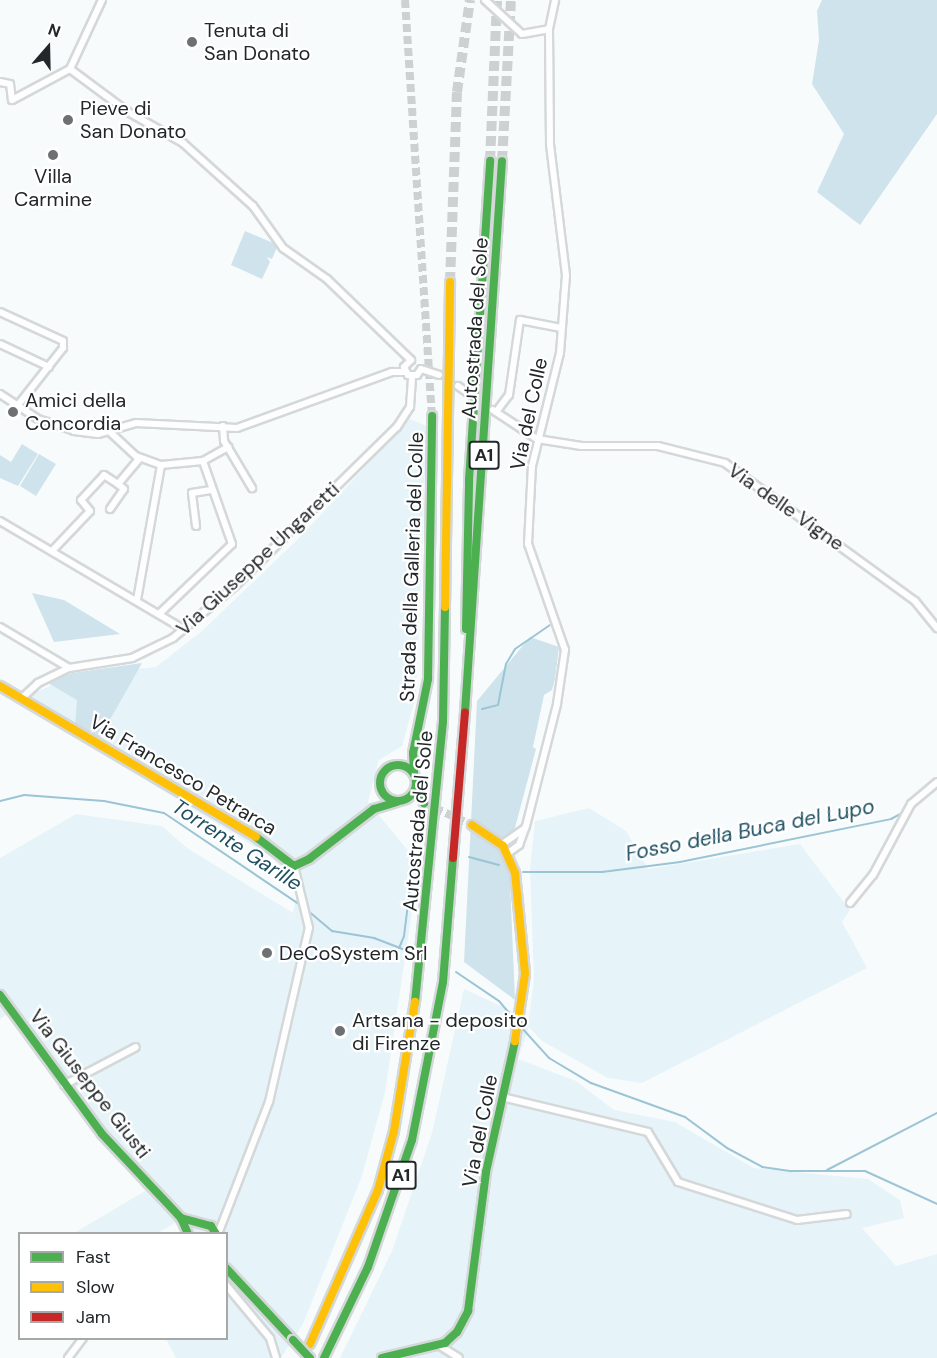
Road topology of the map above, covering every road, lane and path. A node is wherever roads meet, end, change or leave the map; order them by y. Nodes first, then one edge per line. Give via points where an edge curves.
1 (102, 0) edge
2 (485, 0) edge
3 (555, 0) edge
4 (549, 29) junction
5 (70, 69) junction
6 (0, 82) edge
7 (490, 161) tunnel mouth
8 (502, 161) tunnel mouth
9 (450, 282) tunnel mouth
10 (0, 312) edge
11 (561, 328) junction
12 (0, 344) edge
13 (411, 360) junction
14 (50, 367) junction
15 (421, 369) junction
16 (405, 372) junction
17 (439, 375) dead end
18 (412, 377) junction
19 (458, 386) dead end
20 (468, 393) dead end
21 (0, 394) edge
22 (18, 405) junction
23 (432, 416) tunnel mouth
24 (223, 426) junction
25 (110, 432) junction
26 (537, 439) junction
27 (228, 447) junction
28 (140, 458) junction
29 (203, 461) junction
30 (161, 465) junction
31 (118, 484) junction
32 (252, 488) dead end
33 (211, 490) junction
34 (110, 509) dead end
35 (0, 521) edge
36 (196, 526) dead end
37 (52, 551) junction
38 (137, 600) junction
39 (159, 614) junction
40 (0, 627) edge
41 (937, 628) edge
42 (183, 629) junction
43 (69, 668) junction
44 (0, 686) edge
45 (22, 698) junction
46 (463, 749) junction
47 (413, 753) junction
48 (398, 764) junction
49 (414, 772) junction
50 (416, 782) junction
51 (937, 782) edge
52 (380, 790) junction
53 (401, 801) junction
54 (374, 809) junction
55 (472, 825) tunnel mouth
56 (526, 826) junction
57 (501, 845) junction
58 (508, 853) junction
59 (294, 866) junction
60 (850, 903) dead end
61 (0, 995) edge
62 (136, 1047) dead end
63 (64, 1085) junction
64 (502, 1096) junction
65 (847, 1214) dead end
66 (180, 1218) junction
67 (197, 1226) junction
68 (188, 1232) edge
69 (190, 1232) edge
70 (216, 1232) edge
71 (217, 1232) edge
72 (228, 1270) edge
73 (228, 1287) edge
74 (82, 1340) edge
75 (310, 1344) dead end
76 (440, 1346) junction
77 (414, 1351) junction
78 (68, 1358) edge
79 (276, 1358) edge
80 (310, 1358) edge
81 (324, 1358) edge
82 (382, 1358) edge
83 (405, 1358) edge
84 (459, 1358) edge

1 - 5 street
2 - 4 street via 522,34
3 - 4 street, Via del Colle
4 - 11 street, Via del Colle via 550,144 566,275
5 - 6 street via 12,100 10,84
5 - 13 street via 121,108 202,157 253,206 283,248 327,279
7 - 46 main road, Autostrada del Sole / A1 via 469,480
8 - 46 main road, Autostrada del Sole / A1
9 - 75 main road, Autostrada del Sole / A1 via 444,710 420,972 406,1072 378,1190
10 - 14 street via 63,341 63,348
11 - 26 street, Via del Colle via 558,362
11 - 26 street via 519,320 510,395 495,411
12 - 14 street
13 - 15 street via 418,361
13 - 16 street via 405,364
14 - 22 street
15 - 17 street
15 - 18 street
16 - 18 street
16 - 24 street via 392,372 253,424
18 - 42 street, Via Giuseppe Ungaretti via 410,406 397,427 235,586
19 - 20 street
21 - 22 street
22 - 25 street via 38,419 64,428 98,434
23 - 47 main road, Strada della Galleria del Colle via 428,679
24 - 25 street via 136,423
24 - 27 street
25 - 28 street
26 - 41 street, Via delle Vigne via 581,446 658,446 725,463 915,601
26 - 56 street, Via del Colle via 528,544 565,650 557,704
27 - 29 street
27 - 32 street
28 - 30 street
28 - 31 street
29 - 30 street
29 - 33 street
30 - 38 street
31 - 34 street via 124,489
31 - 37 street via 104,475 81,500 90,511
33 - 36 street via 192,493
33 - 39 street via 232,544
35 - 37 street
37 - 38 street
38 - 39 street
39 - 42 street
40 - 43 street
42 - 43 street, Via Giuseppe Ungaretti via 140,656
43 - 45 street, Via Giuseppe Ungaretti via 38,683
44 - 45 main road, Via Francesco Petrarca
45 - 59 main road, Via Francesco Petrarca via 244,828
46 - 81 main road, Autostrada del Sole / A1 via 448,944 412,1140 368,1267
47 - 48 main road
47 - 49 main road, Strada della Galleria del Colle
48 - 49 main road
48 - 52 main road via 386,771
49 - 50 main road
50 - 53 main road
50 - 53 main road via 424,803
51 - 60 street via 911,804 873,875
52 - 53 main road via 388,801
52 - 54 main road
53 - 54 main road
54 - 59 main road via 309,860
55 - 57 main road
56 - 57 street
56 - 58 street, Via del Colle via 519,845
57 - 58 main road
58 - 64 main road, Via del Colle via 516,882 525,974 517,1033
59 - 71 street via 309,928 269,1102
61 - 63 main road, Via Giuseppe Giusti
62 - 63 street
63 - 66 main road, Via Giuseppe Giusti via 102,1134
64 - 65 street via 648,1132 678,1182 797,1220
64 - 76 main road, Via del Colle via 486,1172 472,1293 457,1332
66 - 67 main road, Via Giuseppe Giusti
66 - 68 main road, Via Giuseppe Giusti
67 - 69 main road, Via Giuseppe Giusti
67 - 70 main road, Via Giuseppe Giusti via 206,1225
72 - 80 main road, bridge
73 - 79 street via 270,1338
74 - 78 street
76 - 77 main road
76 - 84 street
77 - 82 main road
77 - 83 main road

